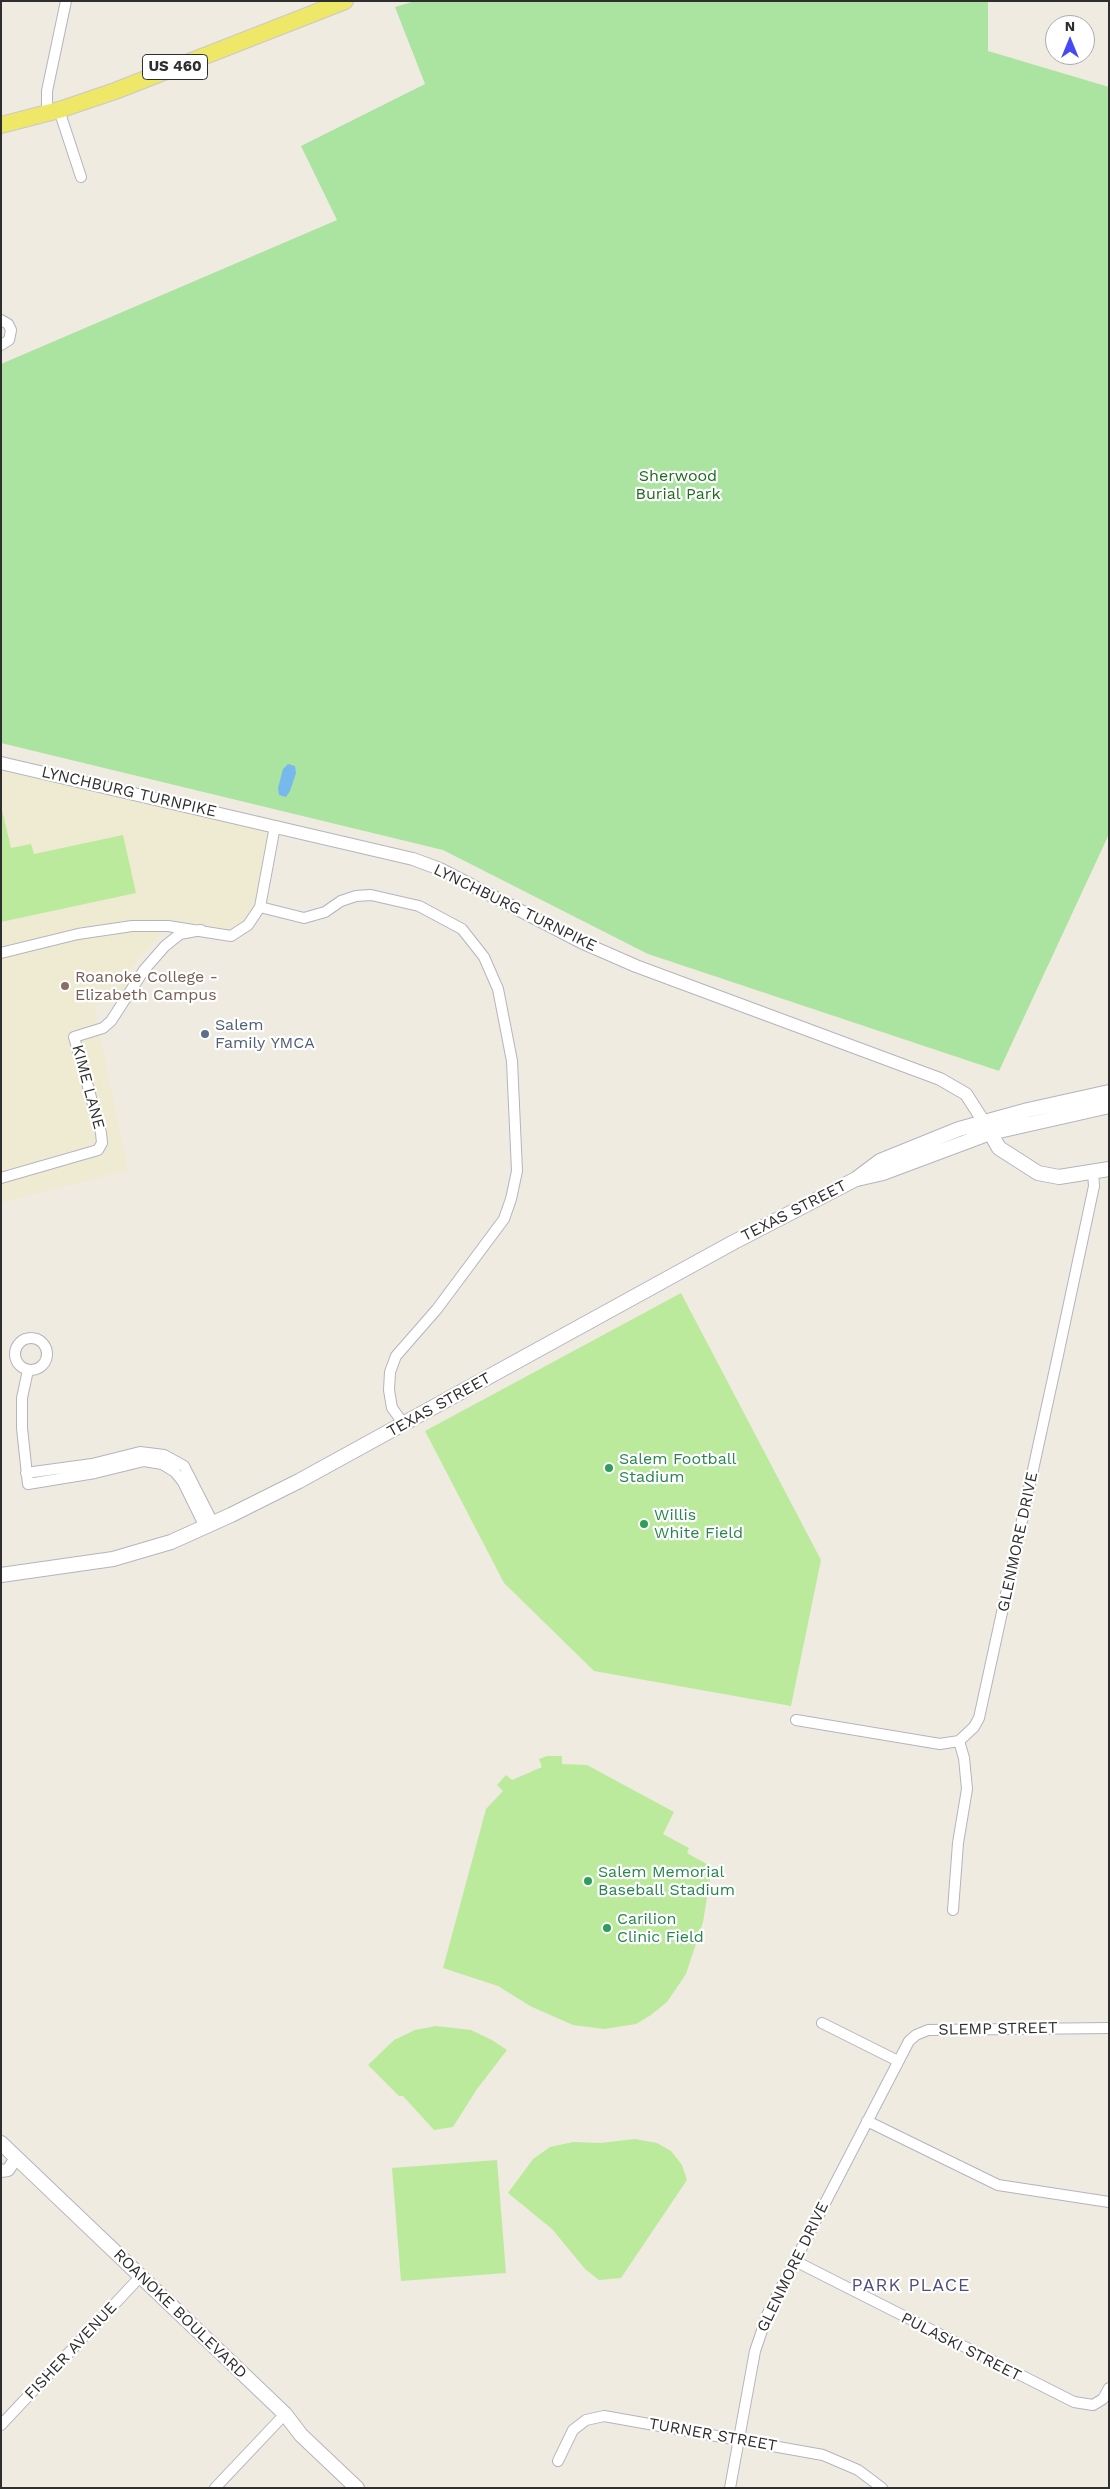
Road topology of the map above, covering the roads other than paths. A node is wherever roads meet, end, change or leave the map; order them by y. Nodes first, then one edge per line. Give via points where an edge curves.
1 (66, 1) edge
2 (345, 1) edge
3 (53, 112) junction
4 (1, 124) edge
5 (81, 177) dead end
6 (1, 320) edge
7 (1, 345) edge
8 (1, 763) edge
9 (275, 826) junction
10 (260, 907) junction
11 (201, 930) junction
12 (1, 953) edge
13 (1109, 1092) edge
14 (1109, 1106) edge
15 (987, 1128) junction
16 (1109, 1169) edge
17 (1093, 1173) junction
18 (1, 1178) edge
19 (28, 1370) dead end
20 (404, 1424) junction
21 (209, 1525) junction
22 (1, 1575) edge
23 (796, 1720) dead end
24 (959, 1741) junction
25 (953, 1910) dead end
26 (822, 2023) dead end
27 (1109, 2028) edge
28 (898, 2060) junction
29 (867, 2121) junction
30 (1, 2143) edge
31 (16, 2158) junction
32 (1, 2171) edge
33 (1109, 2202) edge
34 (795, 2261) junction
35 (140, 2277) junction
36 (1109, 2388) edge
37 (284, 2414) junction
38 (1, 2426) edge
39 (740, 2439) junction
40 (558, 2461) dead end
41 (215, 2488) edge
42 (357, 2488) edge
43 (730, 2488) edge
44 (882, 2488) edge

1 - 3 street via 47,91
2 - 3 main road, US 460
3 - 4 main road, US 460
3 - 5 street
6 - 7 street via 11,330 9,340
8 - 9 street, LYNCHBURG TURNPIKE
9 - 10 street, KIME LANE
9 - 15 street, LYNCHBURG TURNPIKE via 374,848 440,869 581,942 636,966 940,1079 966,1094
10 - 11 street, KIME LANE via 248,925 231,936
10 - 20 street via 304,918 325,912 356,896 372,895 419,906 462,929 484,957 498,989 512,1061 517,1171 511,1199 504,1218 437,1308 396,1356 390,1372 389,1390 392,1408
11 - 12 street, KIME LANE via 168,926 109,928
11 - 18 street, KIME LANE via 180,934 165,946 103,1028 74,1037 101,1133 102,1143 98,1150
13 - 15 main road, TEXAS STREET
14 - 15 main road, TEXAS STREET
15 - 17 main road, LYNCHBURG TURNPIKE via 1003,1139 1016,1160 1038,1173 1050,1176
15 - 20 main road, TEXAS STREET via 951,1132 880,1161 856,1179
16 - 17 main road, LYNCHBURG TURNPIKE
17 - 24 street, GLENMORE DRIVE via 1094,1186 979,1718 968,1735
19 - 21 street via 22,1398 27,1478 140,1452 164,1454 184,1466
20 - 21 main road, TEXAS STREET
21 - 22 main road, TEXAS STREET via 171,1542 113,1558
23 - 24 street via 940,1744
24 - 25 street via 967,1789 958,1843
26 - 28 street
27 - 28 street, SLEMP STREET via 928,2030 909,2040
28 - 29 street, GLENMORE DRIVE
29 - 33 street via 998,2185
29 - 34 street, GLENMORE DRIVE
30 - 31 main road, ROANOKE BOULEVARD
31 - 32 street via 8,2170
31 - 35 main road, ROANOKE BOULEVARD
34 - 36 street, PULASKI STREET via 1083,2406 1093,2406 1103,2399
34 - 39 street, GLENMORE DRIVE via 760,2334
35 - 37 main road, ROANOKE BOULEVARD
35 - 38 street, FISHER AVENUE
37 - 41 street
37 - 42 main road, ROANOKE BOULEVARD via 302,2436
39 - 40 street, TURNER STREET via 595,2417 573,2430
39 - 43 street, GLENMORE DRIVE
39 - 44 street, TURNER STREET via 823,2455 858,2470

